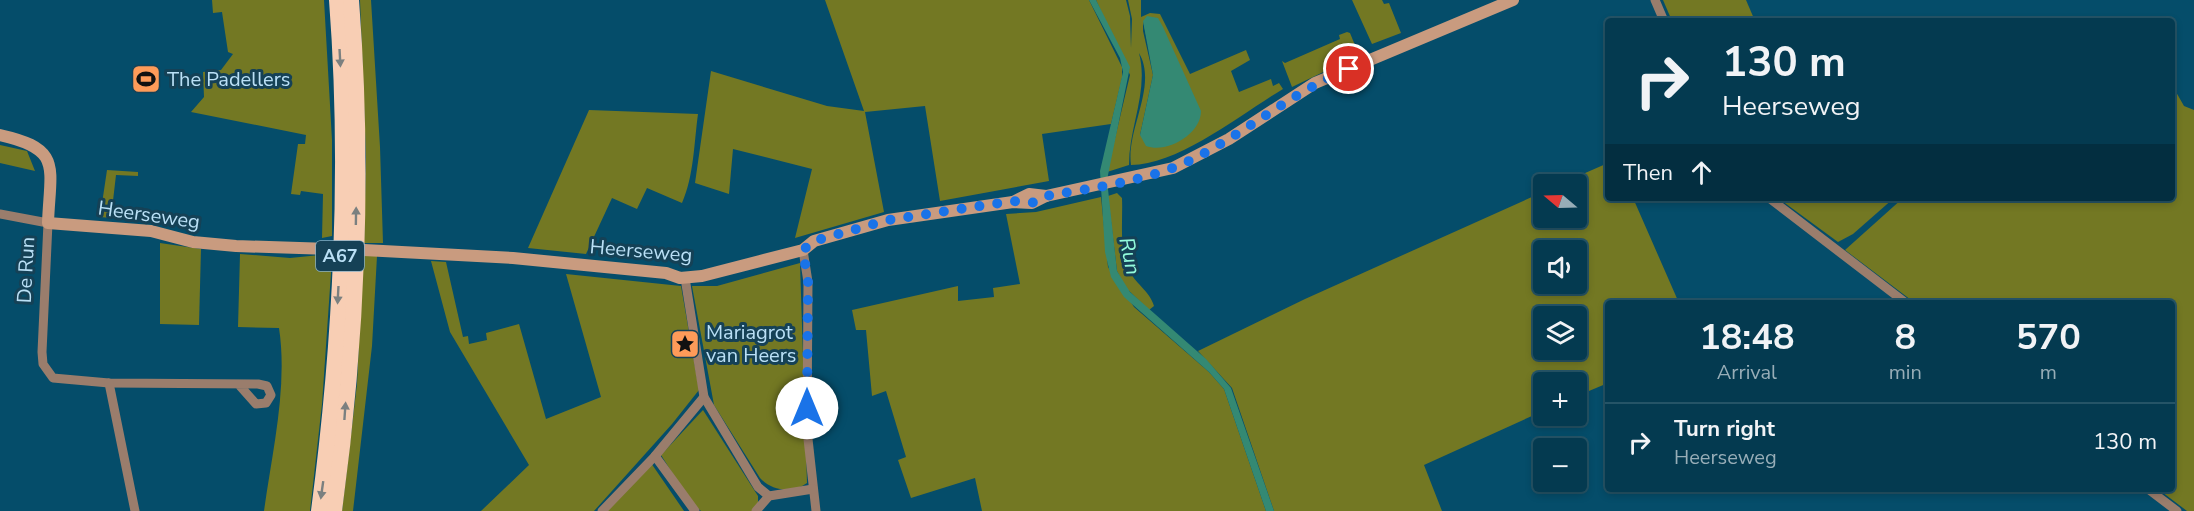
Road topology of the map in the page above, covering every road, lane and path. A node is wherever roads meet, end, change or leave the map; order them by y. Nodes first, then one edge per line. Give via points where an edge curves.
1 (337, 0) edge
2 (351, 0) edge
3 (1513, 0) edge
4 (1655, 0) edge
5 (1663, 18) edge
6 (0, 135) edge
7 (1773, 201) edge
8 (0, 214) edge
9 (48, 223) junction
10 (330, 249) dead end
11 (364, 250) dead end
12 (803, 250) junction
13 (685, 278) junction
14 (1902, 300) edge
15 (109, 382) junction
16 (240, 386) dead end
17 (704, 397) junction
18 (655, 456) junction
19 (813, 489) junction
20 (2152, 492) edge
21 (769, 496) junction
22 (135, 511) edge
23 (319, 511) edge
24 (334, 511) edge
25 (602, 511) edge
26 (694, 511) edge
27 (756, 511) edge
28 (816, 511) edge
29 (2176, 511) edge

1 -> 23 highway, A67 via 341,229 335,347
24 -> 2 highway, A67 via 349,359 356,230
3 - 12 street, Heerseweg via 1315,83 1173,168 1098,187 1046,196 1029,194 1013,201 888,220 814,241
4 - 5 street
6 - 9 street, De Run via 33,144 44,154 50,167
7 - 14 street
8 - 9 street, Heerseweg
9 - 10 street, Heerseweg via 151,231 193,242 236,246
9 - 15 street, De Run via 43,364 53,378
11 - 13 street, Heerseweg via 513,258
12 - 13 street, Heerseweg
12 - 19 street via 808,282 807,430
13 - 17 street
15 - 16 street, De Run
15 - 22 street
17 - 18 street
17 - 21 street via 758,487
18 - 25 street
18 - 26 street
19 - 21 street
19 - 28 street
20 - 29 street
21 - 27 street

